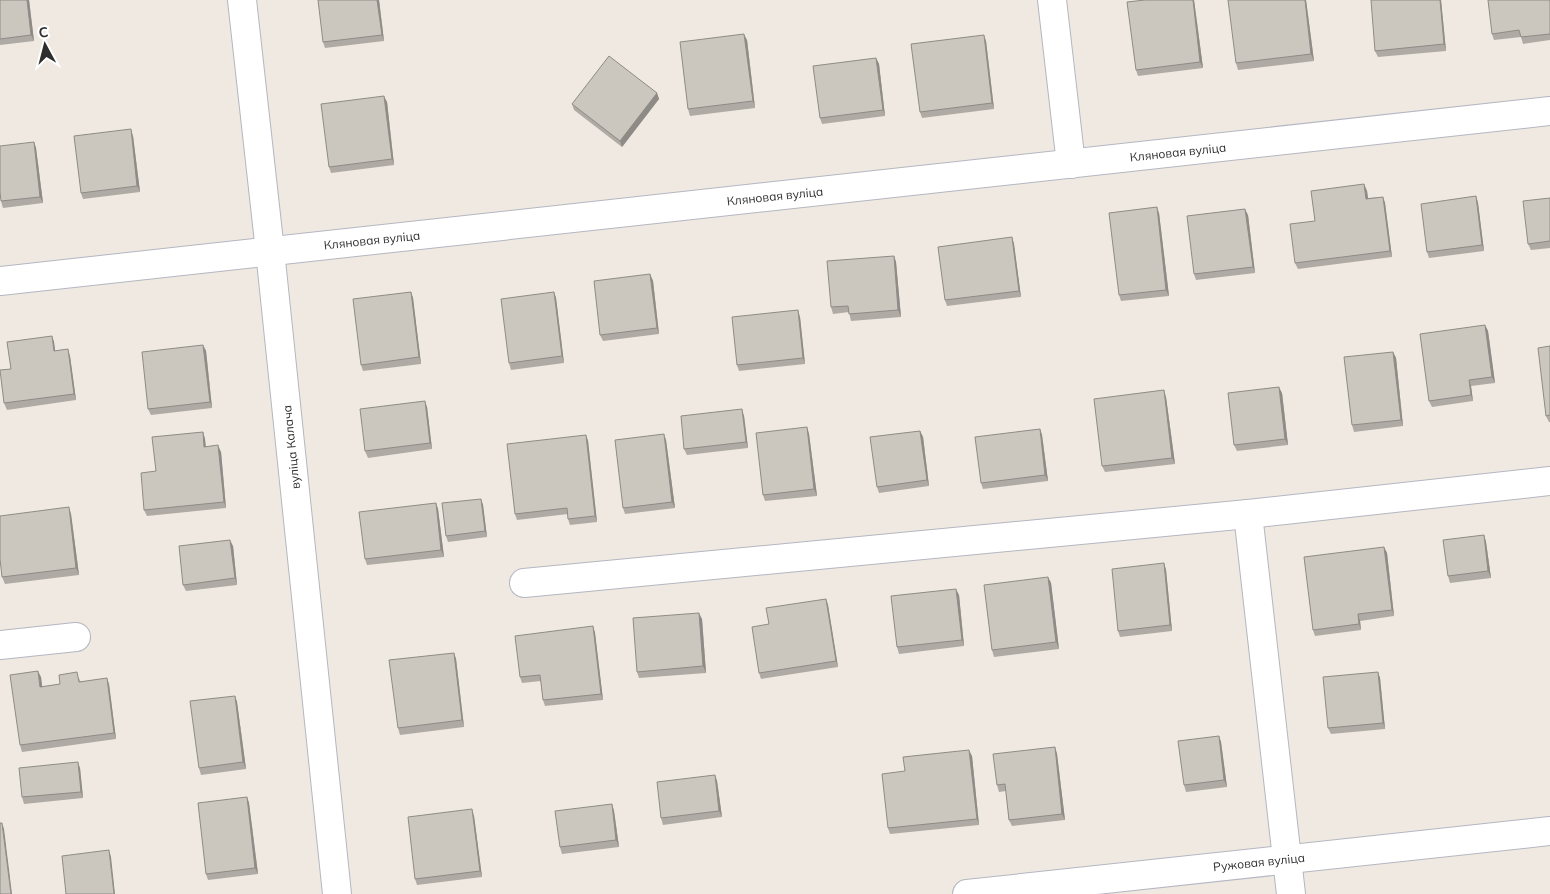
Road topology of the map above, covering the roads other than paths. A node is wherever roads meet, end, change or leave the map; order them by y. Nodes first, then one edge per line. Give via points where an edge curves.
1 (242, 0) edge
2 (1052, 0) edge
3 (1550, 111) edge
4 (1071, 164) junction
5 (270, 251) junction
6 (0, 281) edge
7 (1550, 481) edge
8 (1248, 514) junction
9 (524, 583) dead end
10 (76, 637) dead end
11 (0, 645) edge
12 (1550, 831) edge
13 (1287, 859) junction
14 (337, 894) edge
15 (967, 894) edge
16 (1290, 894) edge

1 - 5 street, вуліца Калача
2 - 4 street
3 - 4 street, Кляновая вуліца
4 - 5 street, Кляновая вуліца
5 - 6 street, Кляновая вуліца
5 - 14 street, вуліца Калача
7 - 8 street
8 - 9 street
8 - 13 street
10 - 11 street
12 - 13 street, Ружовая вуліца
13 - 15 street, Ружовая вуліца
13 - 16 street

